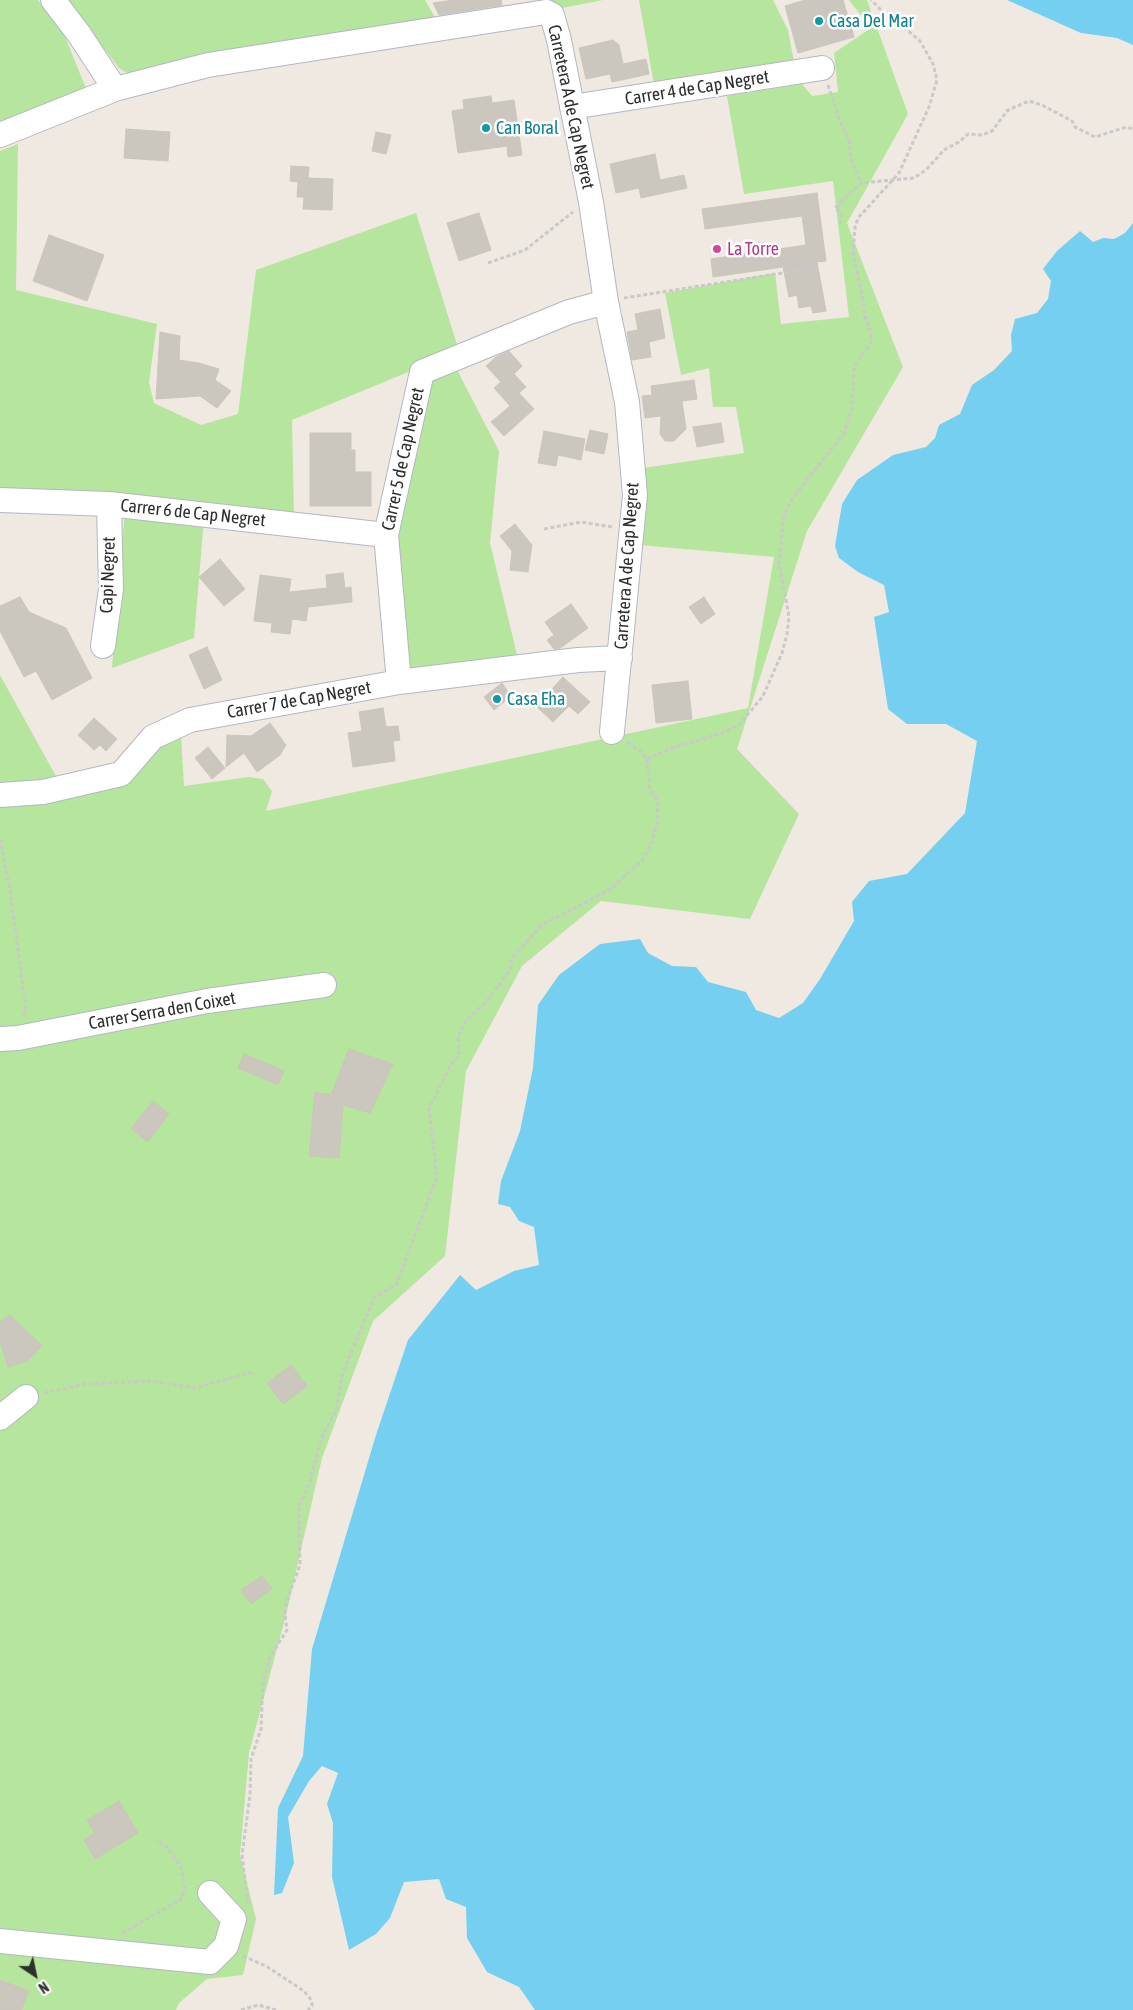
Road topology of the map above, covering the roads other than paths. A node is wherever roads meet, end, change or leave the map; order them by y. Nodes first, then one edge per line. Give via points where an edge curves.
1 (53, 0) edge
2 (822, 68) road end
3 (115, 89) junction
4 (572, 107) junction
5 (0, 135) edge
6 (606, 302) junction
7 (0, 500) edge
8 (109, 504) junction
9 (386, 535) junction
10 (103, 646) dead end
11 (620, 658) junction
12 (399, 682) junction
13 (612, 732) road end
14 (0, 795) edge
15 (324, 985) dead end
16 (9, 1038) edge
17 (26, 1397) road end
18 (0, 1418) edge
19 (210, 1893) dead end
20 (0, 1941) edge

1 - 3 street
2 - 4 street, Carrer 4 de Cap Negret
3 - 4 street, Carretera A de Cap Negret via 208,65 546,12 552,15
3 - 5 street, Carretera A de Cap Negret
4 - 6 street, Carretera A de Cap Negret
6 - 9 street, Carrer 5 de Cap Negret via 568,312 422,372
6 - 11 street, Carretera A de Cap Negret via 627,402 635,495
7 - 8 street, Carrer 6 de Cap Negret
8 - 9 street, Carrer 6 de Cap Negret
8 - 10 street, Capi Negret via 111,589
9 - 12 street, Carrer 5 de Cap Negret
11 - 12 street, Carrer 7 de Cap Negret via 578,660
11 - 13 street, Carretera A de Cap Negret
12 - 14 street, Carrer 7 de Cap Negret via 190,720 153,737 121,774 43,792
15 - 16 street, Carrer Serra den Coixet via 207,1000
17 - 18 street
19 - 20 street via 234,1918 226,1946 210,1962

